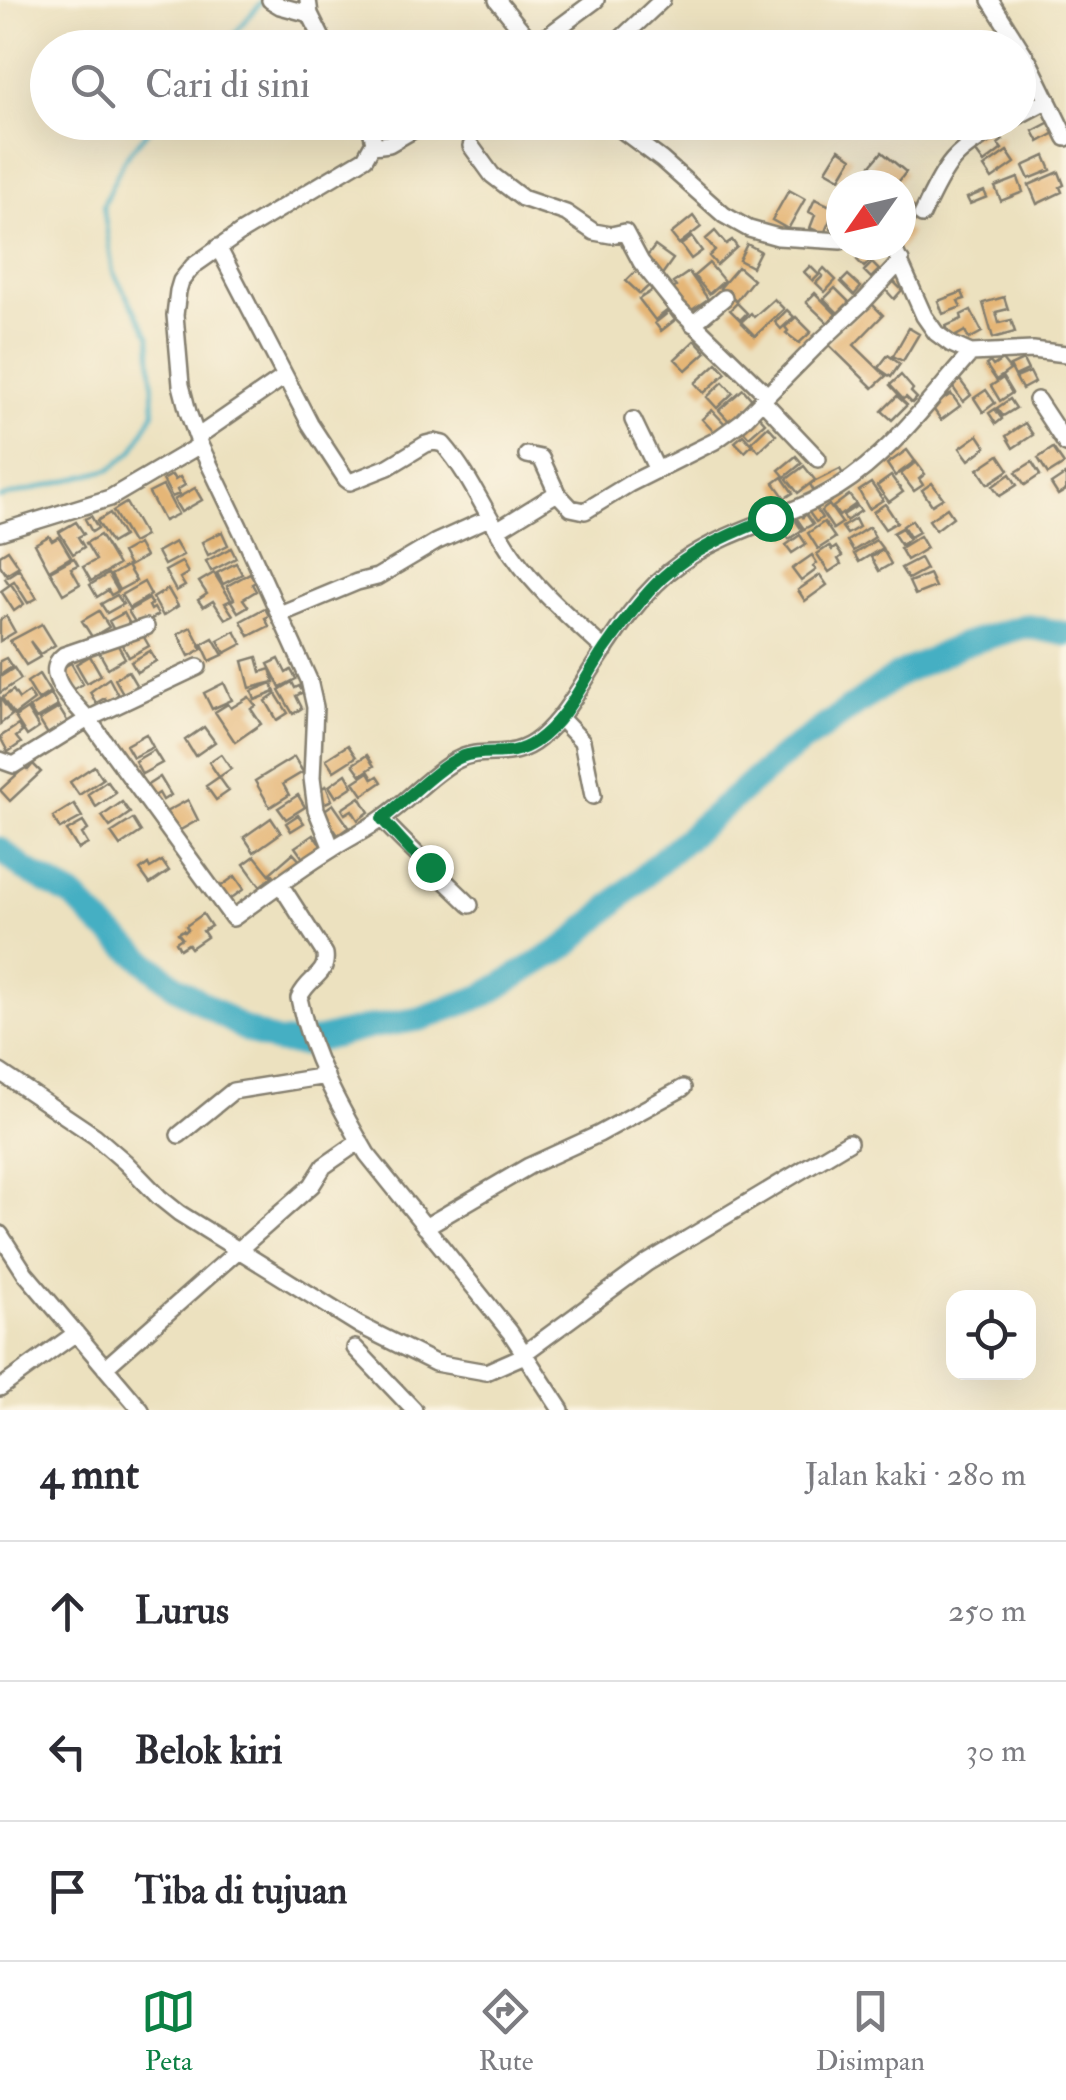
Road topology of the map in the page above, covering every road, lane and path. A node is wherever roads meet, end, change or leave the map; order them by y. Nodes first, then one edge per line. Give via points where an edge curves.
1 (497, 0) edge
2 (596, 0) edge
3 (634, 0) edge
4 (662, 0) edge
5 (990, 0) edge
6 (275, 3) edge
7 (309, 7) edge
8 (646, 14) junction
9 (319, 30) edge
10 (521, 30) edge
11 (551, 30) edge
12 (629, 30) edge
13 (1009, 30) edge
14 (1036, 75) edge
15 (1048, 100) junction
16 (1036, 106) edge
17 (1066, 138) edge
18 (374, 140) edge
19 (396, 140) edge
20 (636, 140) edge
21 (978, 140) edge
22 (373, 146) junction
23 (471, 146) dead end
24 (922, 215) dead end
25 (826, 240) edge
26 (218, 248) junction
27 (901, 261) joint
28 (724, 298) dead end
29 (692, 324) junction
30 (971, 353) junction
31 (1066, 354) edge
32 (284, 377) junction
33 (764, 397) junction
34 (1037, 400) dead end
35 (633, 420) dead end
36 (198, 441) junction
37 (1066, 442) edge
38 (527, 454) dead end
39 (818, 460) dead end
40 (657, 470) junction
41 (557, 492) junction
42 (493, 524) junction
43 (0, 532) edge
44 (280, 614) junction
45 (146, 627) dead end
46 (604, 650) junction
47 (198, 667) dead end
48 (560, 718) junction
49 (88, 719) junction
50 (0, 760) edge
51 (594, 796) dead end
52 (382, 819) junction
53 (332, 849) junction
54 (280, 884) junction
55 (470, 905) dead end
56 (323, 1069) junction
57 (0, 1072) edge
58 (683, 1088) dead end
59 (179, 1134) dead end
60 (360, 1141) junction
61 (849, 1142) dead end
62 (425, 1227) junction
63 (0, 1234) edge
64 (238, 1249) junction
65 (76, 1334) junction
66 (356, 1348) dead end
67 (525, 1352) junction
68 (105, 1368) junction
69 (0, 1388) edge
70 (141, 1410) edge
71 (414, 1410) edge
72 (560, 1410) edge

1 - 10 street
2 - 11 street
3 - 8 street
4 - 8 street
5 - 13 street
6 - 7 street
7 - 9 street
8 - 12 street
14 - 15 street
15 - 16 street
15 - 17 street
18 - 22 street
19 - 22 street
20 - 25 street via 714,208 749,229
21 - 24 street via 955,158
22 - 26 street via 359,162
23 - 29 street via 492,176 522,198 566,212 597,233 625,232 644,267
26 - 32 street
26 - 36 street via 186,274 176,301 181,384
27 - 30 street via 936,333
27 - 33 street
28 - 29 street
29 - 33 street
30 - 31 street
30 - 46 street via 856,475 680,563
32 - 36 street
32 - 42 street via 346,480 441,442
33 - 39 street
33 - 40 street via 714,441
34 - 37 street
35 - 40 street
36 - 43 street via 110,498
36 - 44 street
38 - 41 street via 541,458
40 - 41 street via 582,512
41 - 42 street
42 - 44 street via 436,542 377,577
42 - 46 street via 536,584
44 - 53 street via 315,707 312,778
45 - 49 street via 57,660 63,690
46 - 48 street
47 - 49 street
48 - 51 street via 582,741
48 - 52 street via 511,754 461,758
49 - 50 street via 14,765
49 - 54 street via 233,918
52 - 53 street
52 - 55 street
53 - 54 street
54 - 56 street via 325,954 324,970 299,998
56 - 59 street via 233,1091
56 - 60 street
57 - 64 street via 94,1136 179,1213
58 - 62 street
60 - 62 street
60 - 64 street via 324,1166 312,1186
61 - 67 street via 646,1263
62 - 67 street
63 - 65 street
64 - 67 street via 359,1325 435,1363 486,1372
64 - 68 street
65 - 68 street
65 - 69 street
66 - 71 street
67 - 72 street
68 - 70 street

